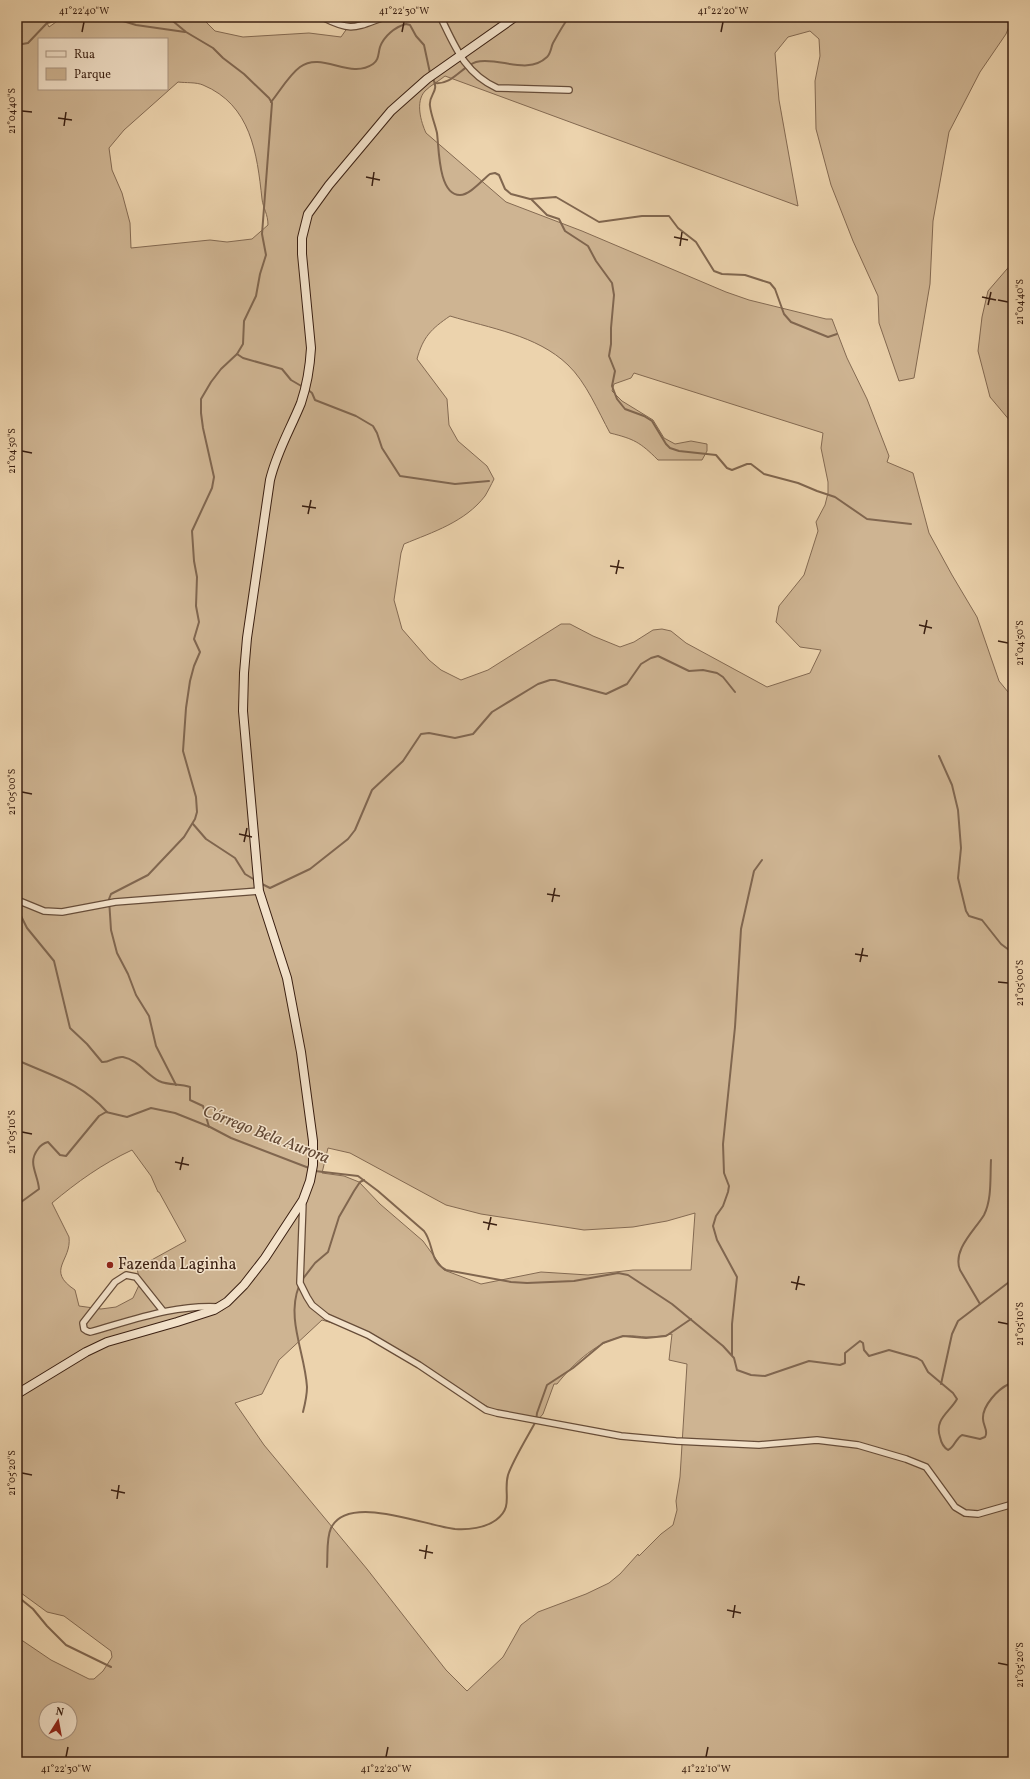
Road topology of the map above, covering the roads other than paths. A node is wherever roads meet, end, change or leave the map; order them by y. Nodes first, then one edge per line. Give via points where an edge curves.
1 (322, 17) edge
2 (384, 17) edge
3 (439, 17) edge
4 (515, 17) edge
5 (460, 57) junction
6 (569, 90) dead end
7 (259, 891) junction
8 (17, 900) edge
9 (303, 1200) junction
10 (220, 1307) junction
11 (163, 1311) junction
12 (17, 1394) edge
13 (1013, 1504) edge

1 - 2 street via 344,27 355,27
3 - 5 street
4 - 5 main road
5 - 6 street via 482,80 496,88
5 - 7 main road via 427,80 391,111 320,196 308,214 302,238 310,363 301,402 276,456 270,480 244,672 243,711
7 - 8 street via 115,902 54,912 44,911
7 - 9 main road via 287,978 301,1052 313,1152 310,1181
9 - 10 main road via 265,1258 239,1291
9 - 13 street via 300,1283 312,1305 327,1317 368,1336 426,1369 486,1410 621,1436 759,1445 817,1440 858,1445 926,1467 955,1506 965,1513 988,1512
10 - 11 street via 194,1306
10 - 12 main road via 107,1342
11 - 11 street via 90,1332 83,1326 115,1282 126,1274 136,1277

